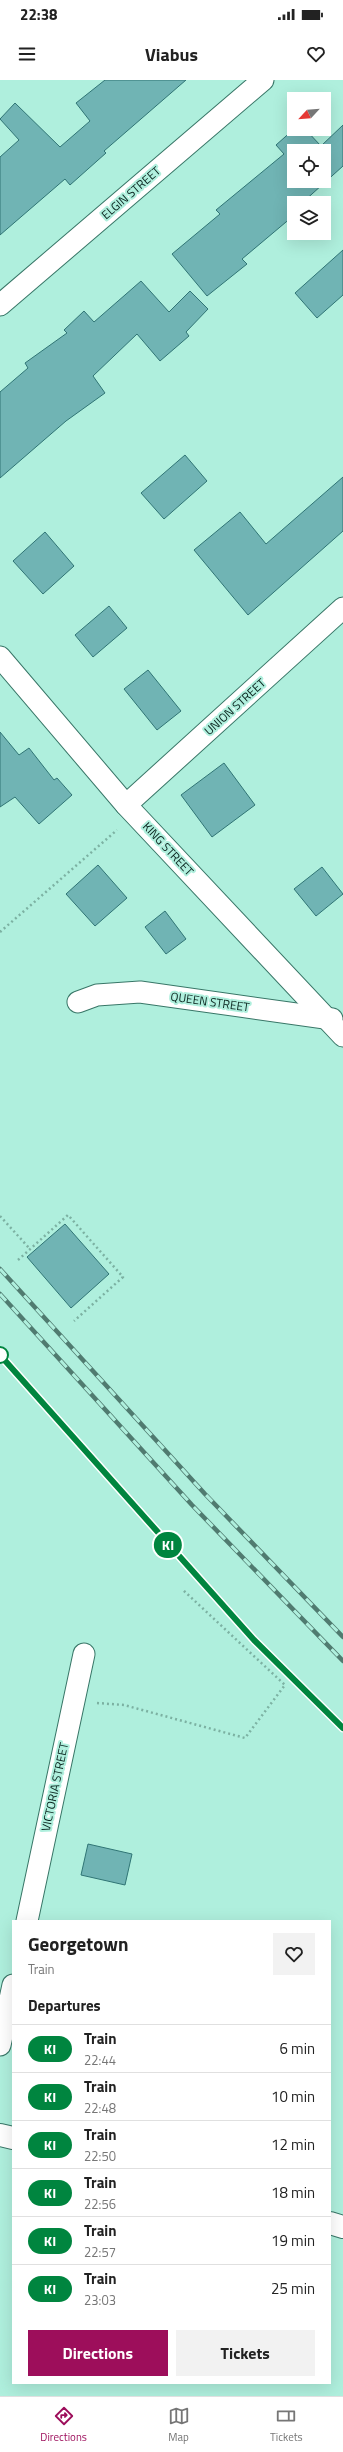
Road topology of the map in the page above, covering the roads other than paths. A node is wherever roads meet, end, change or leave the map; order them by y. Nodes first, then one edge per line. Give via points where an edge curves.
1 (263, 80) edge
2 (0, 305) edge
3 (343, 608) edge
4 (0, 657) edge
5 (126, 805) junction
6 (78, 1002) dead end
7 (336, 1020) edge
8 (343, 1036) edge
9 (84, 1654) dead end
10 (27, 1920) edge
11 (12, 1990) edge
12 (0, 2045) edge
13 (0, 2135) edge
14 (12, 2138) edge
15 (331, 2223) edge
16 (343, 2227) edge

1 - 2 street, ELGIN STREET
3 - 5 street, UNION STREET
4 - 5 street, KING STREET
5 - 7 street, KING STREET
6 - 7 street, QUEEN STREET via 97,995 140,992
7 - 8 street, KING STREET
9 - 10 street, VICTORIA STREET
11 - 12 street
13 - 14 street
15 - 16 street

